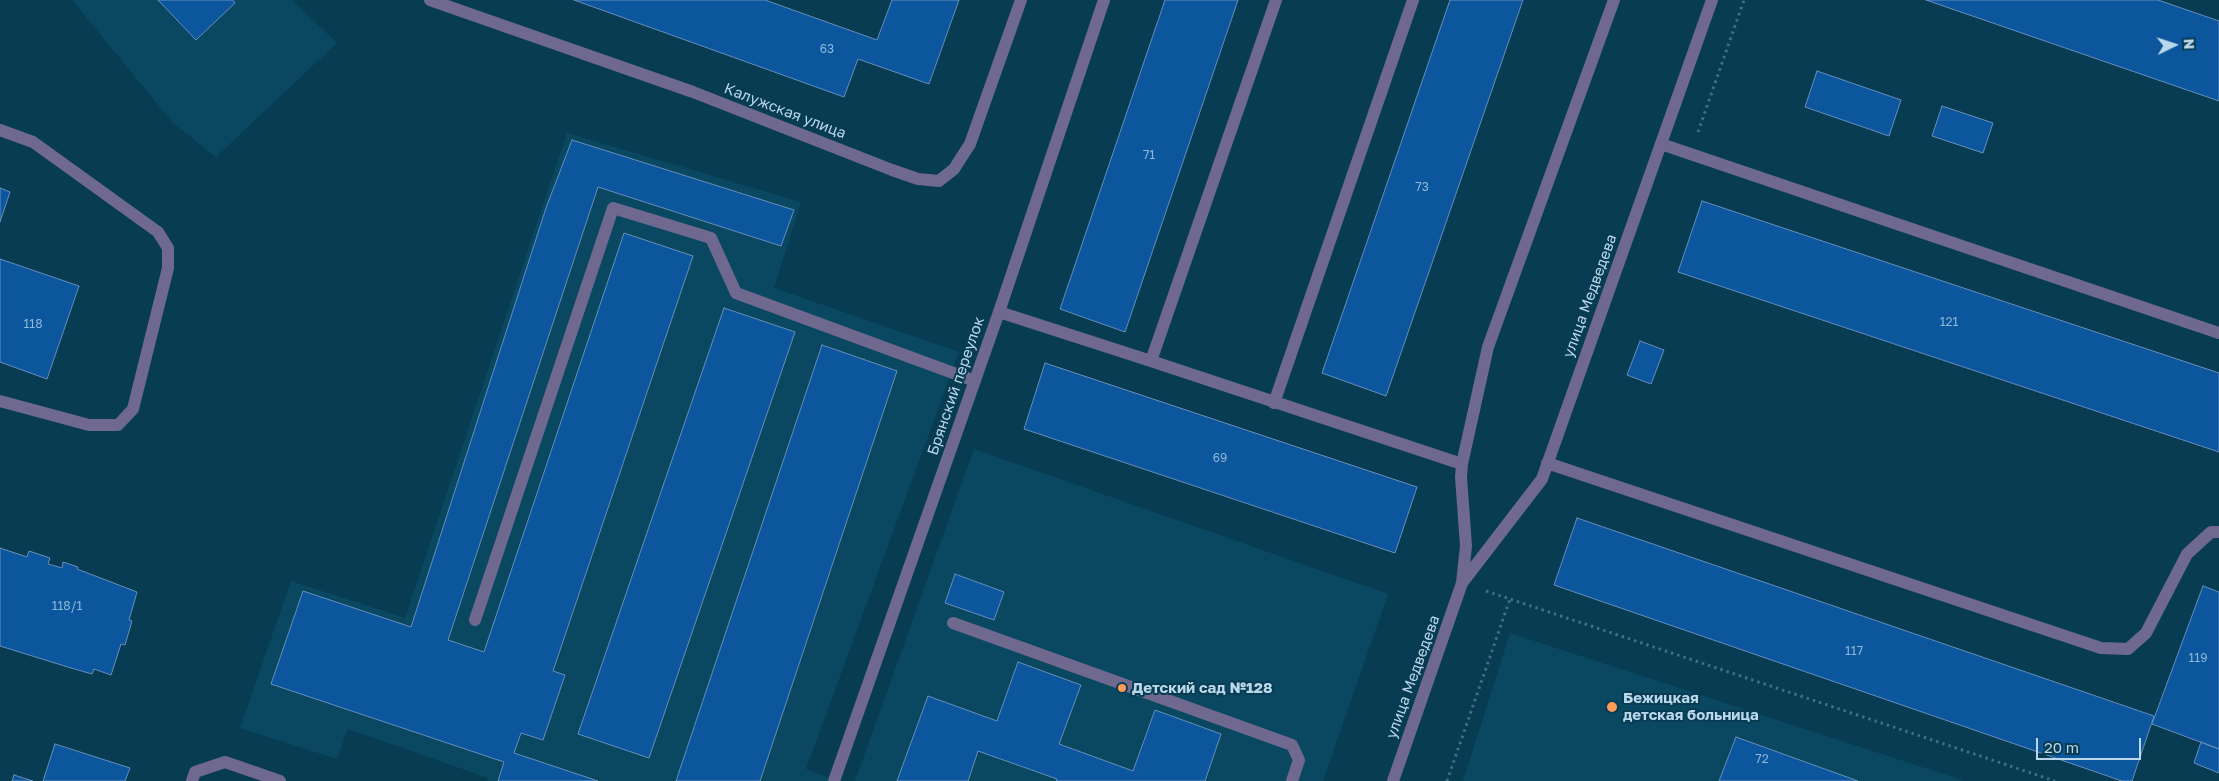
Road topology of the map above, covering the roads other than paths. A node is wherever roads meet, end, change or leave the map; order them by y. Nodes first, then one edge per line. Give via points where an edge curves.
1 (430, 0) edge
2 (1020, 0) edge
3 (1104, 0) edge
4 (1276, 0) edge
5 (1413, 0) edge
6 (1614, 0) edge
7 (1712, 0) edge
8 (0, 130) edge
9 (1661, 144) junction
10 (999, 312) junction
11 (2219, 333) edge
12 (1152, 361) junction
13 (975, 381) junction
14 (0, 401) edge
15 (1274, 403) junction
16 (1547, 463) junction
17 (1462, 464) junction
18 (2219, 532) edge
19 (1462, 583) junction
20 (475, 620) dead end
21 (952, 623) dead end
22 (192, 781) edge
23 (280, 781) edge
24 (834, 781) edge
25 (1292, 781) edge
26 (1393, 781) edge

1 - 2 street, Калужская улица via 693,92 892,170 918,179 939,181 954,169 970,144
3 - 10 street, Брянский переулок
4 - 12 street
5 - 15 street
6 - 17 street, улица Медведева via 1488,347
7 - 9 street, улица Медведева
8 - 14 street via 33,142 158,232 168,248 168,268 133,409 118,425 90,425
9 - 11 street
9 - 16 street, улица Медведева
10 - 12 street
10 - 13 street, Брянский переулок
12 - 15 street
13 - 20 street via 736,293 711,238 613,208
13 - 24 street, Брянский переулок
15 - 17 street
16 - 18 street via 2101,648 2128,649 2146,633 2187,554 2211,532
16 - 19 street, улица Медведева via 1542,479
17 - 19 street, улица Медведева via 1466,546
19 - 26 street, улица Медведева
21 - 25 street via 1292,745 1299,760
22 - 23 street via 195,772 225,762

